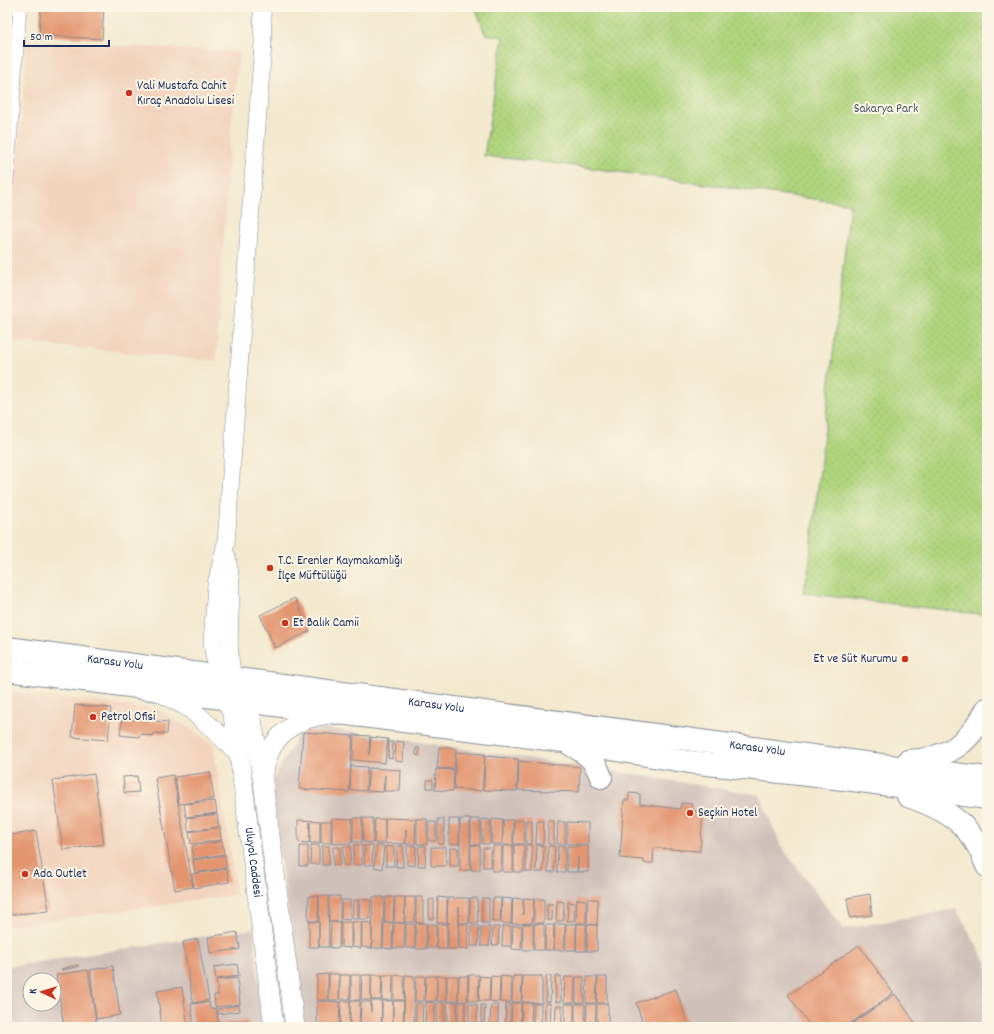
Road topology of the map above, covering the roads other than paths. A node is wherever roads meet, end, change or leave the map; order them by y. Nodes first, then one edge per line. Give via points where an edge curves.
1 (20, 7) edge
2 (262, 7) edge
3 (272, 7) edge
4 (263, 44) junction
5 (7, 181) edge
6 (7, 648) edge
7 (7, 670) edge
8 (225, 676) junction
9 (154, 688) junction
10 (234, 700) junction
11 (987, 709) edge
12 (340, 713) junction
13 (563, 741) junction
14 (239, 753) junction
15 (859, 772) junction
16 (601, 777) dead end
17 (987, 778) edge
18 (263, 782) junction
19 (987, 798) edge
20 (987, 866) edge
21 (258, 894) junction
22 (289, 984) junction
23 (274, 1027) edge
24 (295, 1027) edge

1 - 5 street
2 - 4 street
3 - 4 street
4 - 8 street via 226,549 231,584 228,632 230,662
6 - 8 highway, Karasu Yolu
7 - 9 highway, Karasu Yolu
8 - 10 main road
8 - 15 highway, Karasu Yolu
9 - 10 highway, Karasu Yolu
9 - 14 main road via 191,709
10 - 12 highway, Karasu Yolu
10 - 14 main road, Uluyol Caddesi via 233,716
10 - 18 main road, Uluyol Caddesi via 252,720
11 - 15 highway via 973,733 950,751 926,759
12 - 13 highway, Karasu Yolu
12 - 18 main road via 307,719 284,730 272,746 264,767
13 - 15 highway, Karasu Yolu via 689,762
13 - 16 highway via 586,753 596,763
14 - 21 main road, Uluyol Caddesi
15 - 17 highway
15 - 19 highway
15 - 20 highway via 945,811 968,830 977,842
18 - 22 main road, Uluyol Caddesi
21 - 22 main road via 269,894 271,899 278,952
21 - 23 main road, Uluyol Caddesi
22 - 24 main road, Uluyol Caddesi

